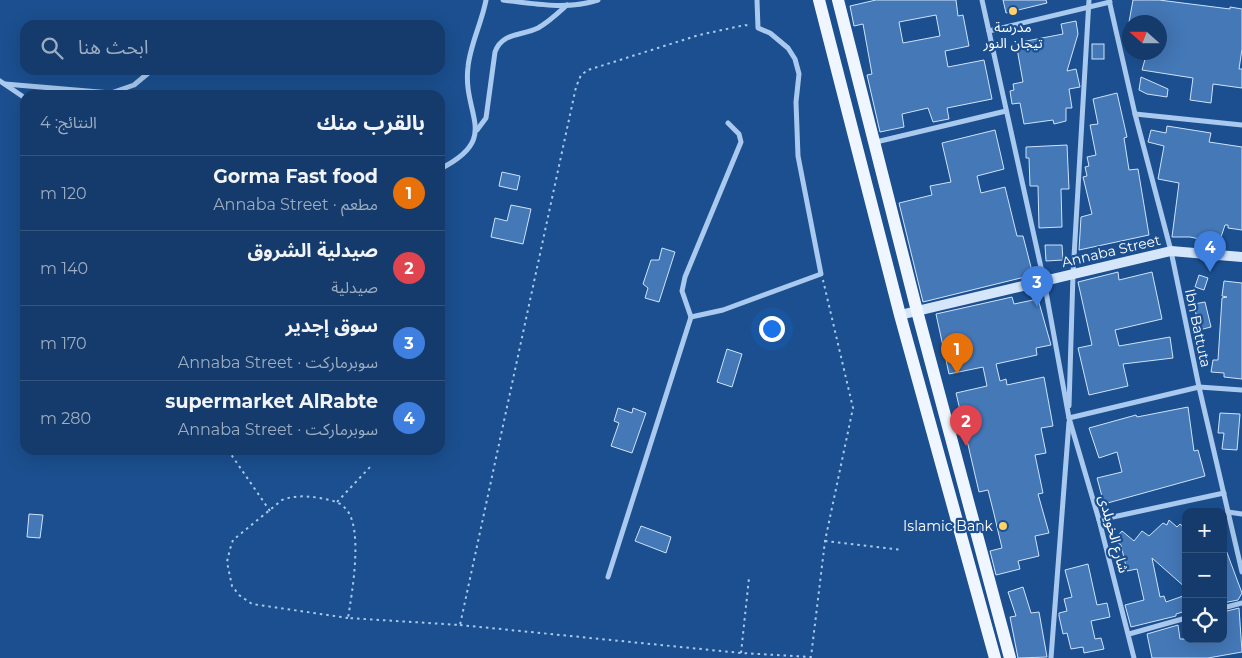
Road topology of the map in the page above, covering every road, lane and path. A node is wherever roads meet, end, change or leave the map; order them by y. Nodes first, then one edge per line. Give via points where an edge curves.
1 (486, 0) edge
2 (503, 0) edge
3 (598, 0) edge
4 (757, 0) edge
5 (819, 0) edge
6 (838, 0) edge
7 (982, 0) edge
8 (1089, 0) edge
9 (1110, 1) edge
10 (567, 5) junction
11 (1089, 6) junction
12 (758, 28) junction
13 (989, 30) junction
14 (146, 75) edge
15 (2, 82) edge
16 (89, 90) edge
17 (118, 90) edge
18 (20, 95) edge
19 (1006, 111) junction
20 (1135, 114) junction
21 (728, 123) dead end
22 (1242, 124) edge
23 (476, 130) junction
24 (876, 142) junction
25 (445, 165) edge
26 (1171, 251) junction
27 (1242, 257) edge
28 (821, 274) junction
29 (1072, 274) junction
30 (1044, 281) junction
31 (917, 312) junction
32 (900, 316) junction
33 (691, 317) junction
34 (1199, 387) junction
35 (1242, 390) edge
36 (1069, 418) junction
37 (231, 455) edge
38 (371, 466) dead end
39 (1224, 493) junction
40 (338, 502) junction
41 (270, 511) junction
42 (1228, 512) junction
43 (1242, 514) edge
44 (1099, 520) junction
45 (825, 541) junction
46 (902, 550) dead end
47 (1242, 572) edge
48 (608, 577) dead end
49 (749, 578) dead end
50 (1242, 603) edge
51 (1227, 607) edge
52 (348, 618) junction
53 (1182, 619) edge
54 (460, 625) junction
55 (1129, 634) junction
56 (741, 653) junction
57 (995, 658) edge
58 (1010, 658) edge
59 (1051, 658) edge
60 (1134, 658) edge

1 - 23 street via 468,67 469,99
2 - 10 street
3 - 10 street
4 - 12 street
5 - 32 main road
6 - 24 main road
7 - 13 street
8 - 11 street
9 - 11 street
9 - 20 street, Ibn Battuta
10 - 23 street via 540,26 524,34 508,36 500,43 495,52 486,118
11 - 13 street
11 - 29 street
12 - 28 street via 788,48 799,74 796,102 798,156
12 - 54 path via 745,25 699,35 581,75
13 - 19 street
14 - 17 street via 134,85
15 - 16 street
15 - 18 street
19 - 24 street
19 - 30 street
20 - 22 street
20 - 26 street, Ibn Battuta
21 - 33 street via 739,134 741,142 682,291
23 - 25 street via 466,150
24 - 31 main road
26 - 27 street, Annaba Street
26 - 29 street, Annaba Street
26 - 34 street, Ibn Battuta
28 - 33 street via 723,310
28 - 45 path via 853,408
29 - 30 street, Annaba Street
29 - 36 street
30 - 31 street, Annaba Street
30 - 36 street
31 - 32 street, Annaba Street
31 - 58 main road
32 - 57 main road
33 - 48 street
34 - 35 street
34 - 36 street
34 - 39 street, Ibn Battuta
36 - 44 street, شارع الخويلدى
36 - 59 street
37 - 41 path
38 - 40 path
39 - 42 street, Ibn Battuta
39 - 44 street
40 - 41 path via 292,496
40 - 52 path via 352,516 354,529
41 - 52 path via 233,540 227,562 232,586 252,604
42 - 43 street
42 - 47 street, Ibn Battuta
44 - 55 street, شارع الخويلدى
45 - 46 path
45 - 56 path via 811,657
49 - 56 path
50 - 51 street
52 - 54 path
53 - 55 street
54 - 56 path
55 - 60 street, شارع الخويلدى

